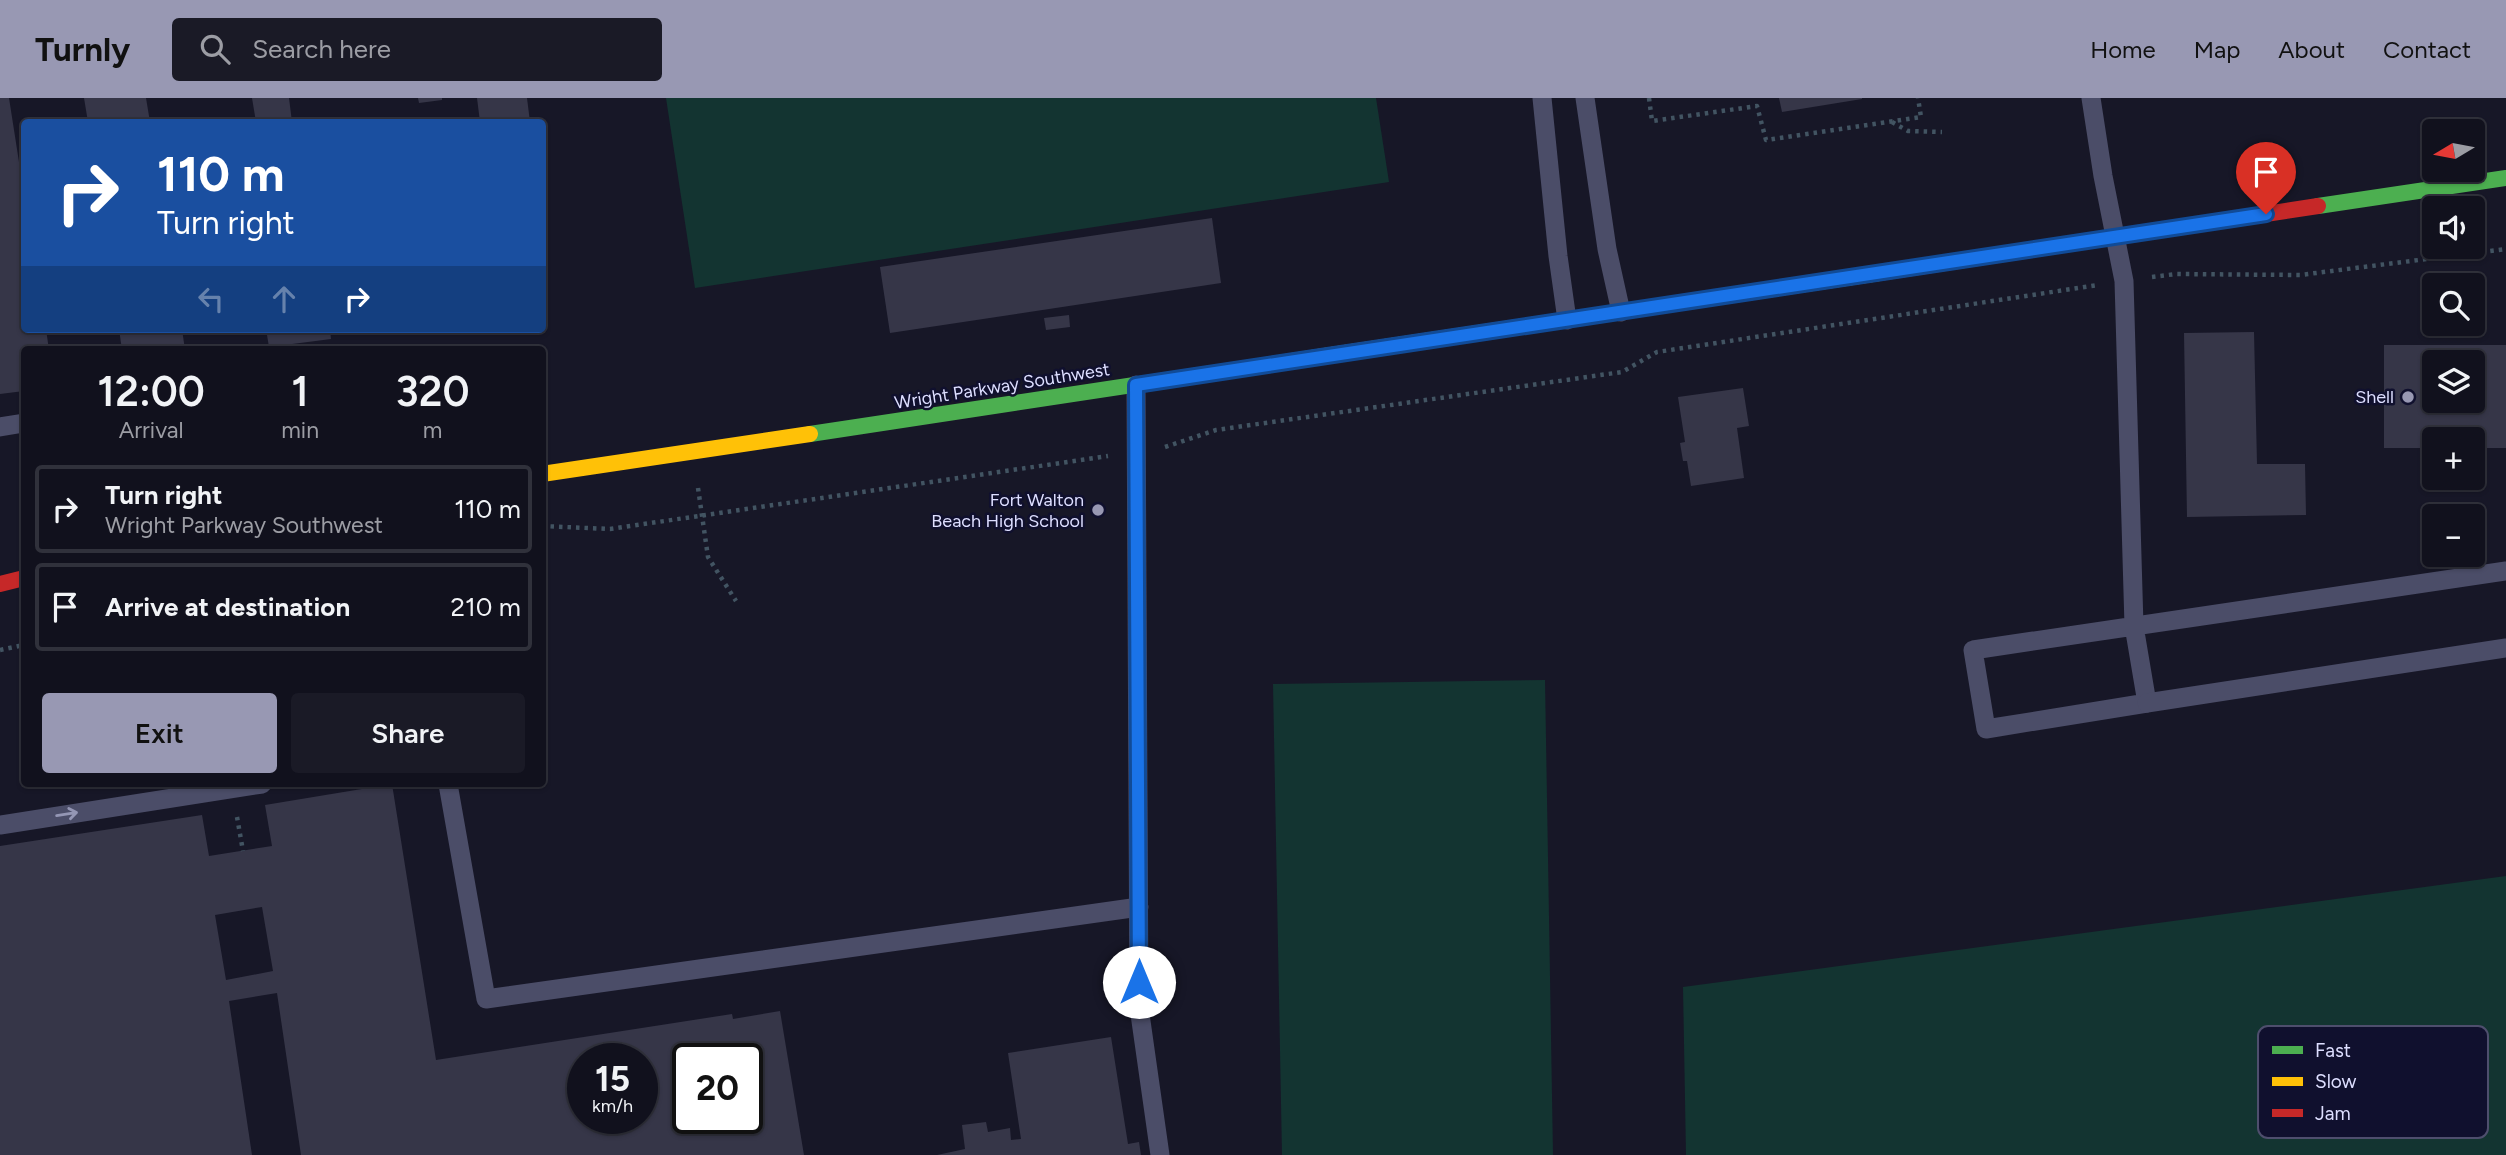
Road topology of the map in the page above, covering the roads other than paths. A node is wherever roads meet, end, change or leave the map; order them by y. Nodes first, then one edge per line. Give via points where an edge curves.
1 (1542, 98) edge
2 (1585, 98) edge
3 (2091, 98) edge
4 (2506, 178) edge
5 (2116, 237) junction
6 (1621, 312) junction
7 (1567, 320) junction
8 (1136, 385) junction
9 (21, 424) edge
10 (0, 427) edge
11 (546, 473) edge
12 (2506, 570) edge
13 (21, 579) edge
14 (0, 584) edge
15 (2134, 626) junction
16 (2506, 648) edge
17 (2147, 703) junction
18 (243, 787) edge
19 (448, 787) edge
20 (0, 825) edge
21 (1139, 907) junction
22 (1160, 1155) edge

1 - 7 lane
2 - 6 lane
3 - 5 lane
4 - 5 street, Wright Parkway Southwest
5 - 6 street, Wright Parkway Southwest
5 - 15 lane via 2124,281
6 - 7 street, Wright Parkway Southwest
7 - 8 street, Wright Parkway Southwest
8 - 11 street, Wright Parkway Southwest
8 - 21 lane
9 - 10 lane
12 - 15 lane
13 - 14 street
15 - 17 lane
15 - 17 lane via 1973,650 1986,729
16 - 17 lane
20 -> 18 lane
19 - 21 lane via 486,999
21 - 22 lane via 1139,1007

